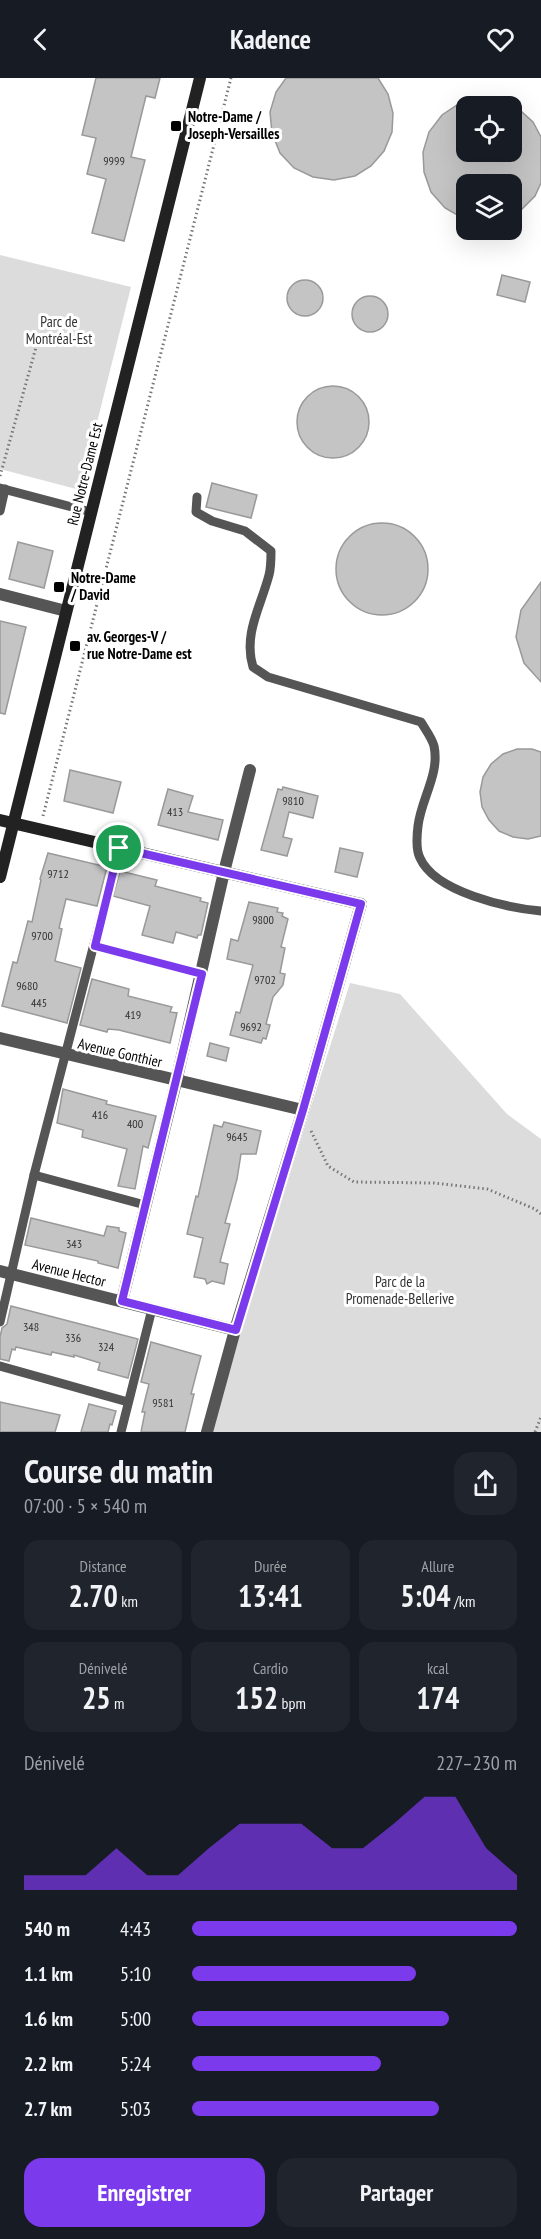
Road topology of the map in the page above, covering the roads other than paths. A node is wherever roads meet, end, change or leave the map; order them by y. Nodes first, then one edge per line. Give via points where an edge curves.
1 (200, 78) edge
2 (3, 489) edge
3 (198, 497) dead end
4 (0, 511) edge
5 (91, 512) junction
6 (0, 594) edge
7 (66, 611) junction
8 (250, 770) dead end
9 (0, 820) edge
10 (13, 824) junction
11 (119, 848) junction
12 (224, 872) junction
13 (0, 877) edge
14 (361, 904) joint
15 (541, 911) edge
16 (95, 946) junction
17 (202, 974) junction
18 (0, 1038) edge
19 (66, 1055) junction
20 (176, 1082) junction
21 (303, 1110) junction
22 (34, 1175) junction
23 (145, 1205) junction
24 (6, 1272) edge
25 (122, 1301) junction
26 (152, 1309) junction
27 (0, 1322) edge
28 (236, 1330) junction
29 (0, 1366) edge
30 (128, 1402) junction
31 (121, 1432) edge
32 (207, 1432) edge

1 - 5 main road, Rue Notre-Dame Est
2 - 4 lane
2 - 5 lane
3 - 15 lane via 196,512 245,531 271,551 270,572 248,652 253,667 268,677 421,722 434,746 434,774 418,825 418,856 426,868 453,888 497,905
5 - 7 main road, Rue Notre-Dame Est
6 - 7 street
7 - 10 main road, Rue Notre-Dame Est
8 - 12 street
9 - 10 main road
10 - 11 main road
10 - 13 main road, Rue Notre-Dame Est
11 - 12 main road
11 - 16 lane
12 - 14 main road
12 - 17 street
14 - 21 street
16 - 17 lane
16 - 19 lane
17 - 20 street
18 - 19 street, Avenue Gonthier
19 - 20 street, Avenue Gonthier
19 - 22 lane
20 - 21 street, Avenue Gonthier
20 - 23 street
21 - 28 street
22 - 23 lane
22 - 24 lane
23 - 25 street
24 - 25 street, Avenue Hector
24 - 27 lane
25 - 26 street, Avenue Hector
26 - 28 street, Avenue Hector
26 - 30 lane
28 - 32 street
29 - 30 lane
30 - 31 lane

